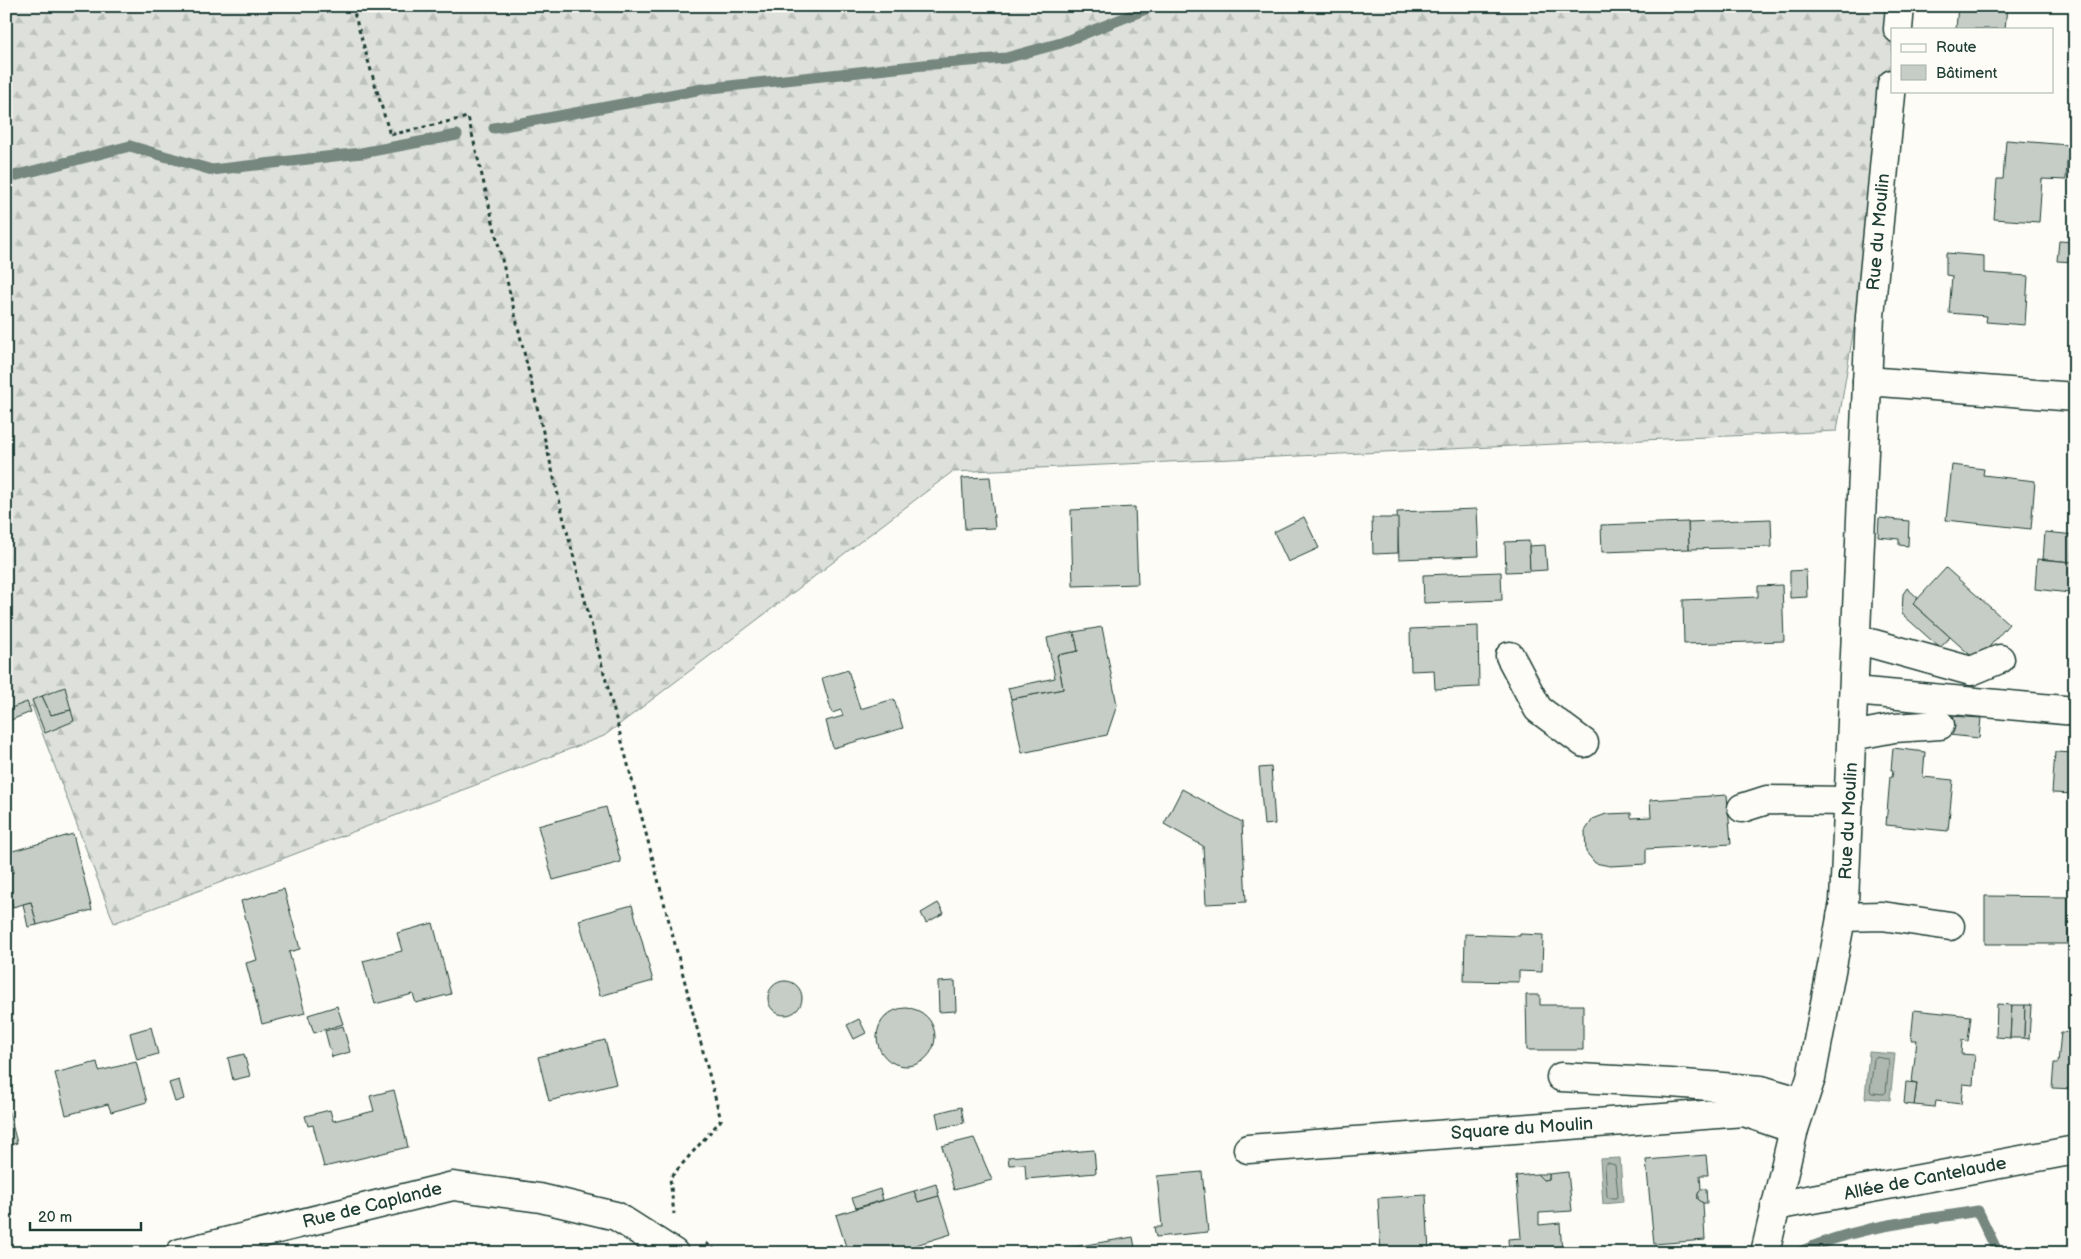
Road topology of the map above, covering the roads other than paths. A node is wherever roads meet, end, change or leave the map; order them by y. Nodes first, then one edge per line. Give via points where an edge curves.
1 (1900, 6) edge
2 (1898, 28) edge
3 (1891, 92) edge
4 (1867, 381) junction
5 (2075, 397) edge
6 (1856, 639) junction
7 (1510, 656) dead end
8 (2000, 659) dead end
9 (1854, 691) junction
10 (2075, 711) edge
11 (1940, 725) dead end
12 (1852, 736) junction
13 (1584, 743) dead end
14 (1848, 801) junction
15 (1742, 808) dead end
16 (1841, 917) junction
17 (1950, 926) dead end
18 (1561, 1077) dead end
19 (1802, 1102) junction
20 (1794, 1129) junction
21 (1248, 1149) dead end
22 (2075, 1150) edge
23 (1775, 1206) junction
24 (180, 1253) edge
25 (674, 1253) edge
26 (1765, 1253) edge

1 - 2 street
3 - 4 street, Rue du Moulin
4 - 5 street
4 - 6 street, Rue du Moulin
6 - 8 street via 1971,671
6 - 9 street, Rue du Moulin
7 - 13 street via 1538,709
9 - 10 street
9 - 12 street, Rue du Moulin
11 - 12 street via 1894,728
12 - 14 street, Rue du Moulin
14 - 15 street via 1767,800
14 - 16 street, Rue du Moulin
16 - 17 street via 1882,916
16 - 19 street, Rue du Moulin via 1811,1078
18 - 19 street via 1761,1090
19 - 20 street, Rue du Moulin
20 - 21 street, Square du Moulin via 1744,1112
20 - 23 street, Rue du Moulin
22 - 23 street, Allée de Cantelaude
23 - 26 street, Rue du Moulin
24 - 25 street, Rue de Caplande via 453,1186 540,1198 616,1216

